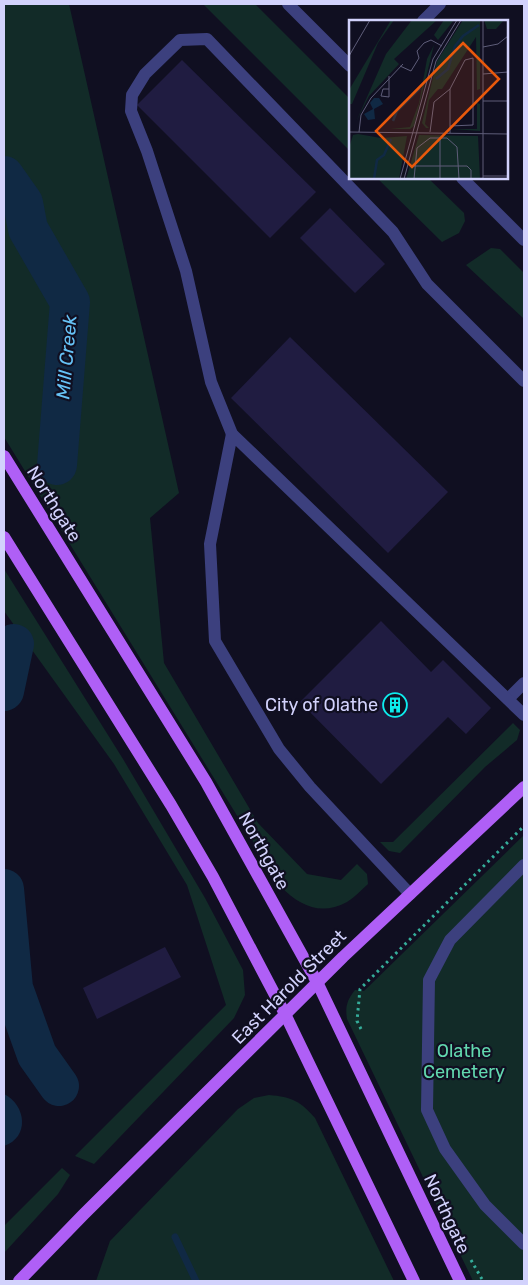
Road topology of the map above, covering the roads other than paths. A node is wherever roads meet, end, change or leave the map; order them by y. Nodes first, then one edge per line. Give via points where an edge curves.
1 (288, 4) edge
2 (440, 4) edge
3 (424, 20) edge
4 (349, 65) edge
5 (463, 179) edge
6 (524, 240) edge
7 (524, 381) edge
8 (232, 434) junction
9 (4, 456) edge
10 (4, 538) edge
11 (524, 683) edge
12 (508, 699) junction
13 (524, 715) edge
14 (524, 787) edge
15 (524, 866) edge
16 (410, 894) junction
17 (317, 982) junction
18 (285, 1014) junction
19 (524, 1244) edge
20 (19, 1281) edge
21 (414, 1281) edge
22 (460, 1281) edge

1 - 4 street
2 - 3 street
5 - 6 street
7 - 8 street via 427,284 393,232 206,39 180,40 145,74 132,95 131,111 186,271 211,382
8 - 12 street
8 - 16 street via 210,544 215,641 278,749
9 - 17 main road, Northgate via 206,782
10 - 18 main road via 185,829
11 - 12 street
12 - 13 street
14 - 16 main road, East Harold Street
15 - 19 street via 450,940 429,980 427,1110 444,1149 485,1205
16 - 17 main road, East Harold Street
17 - 18 main road, East Harold Street
17 - 22 main road, Northgate
18 - 20 main road, East Harold Street
18 - 21 main road

